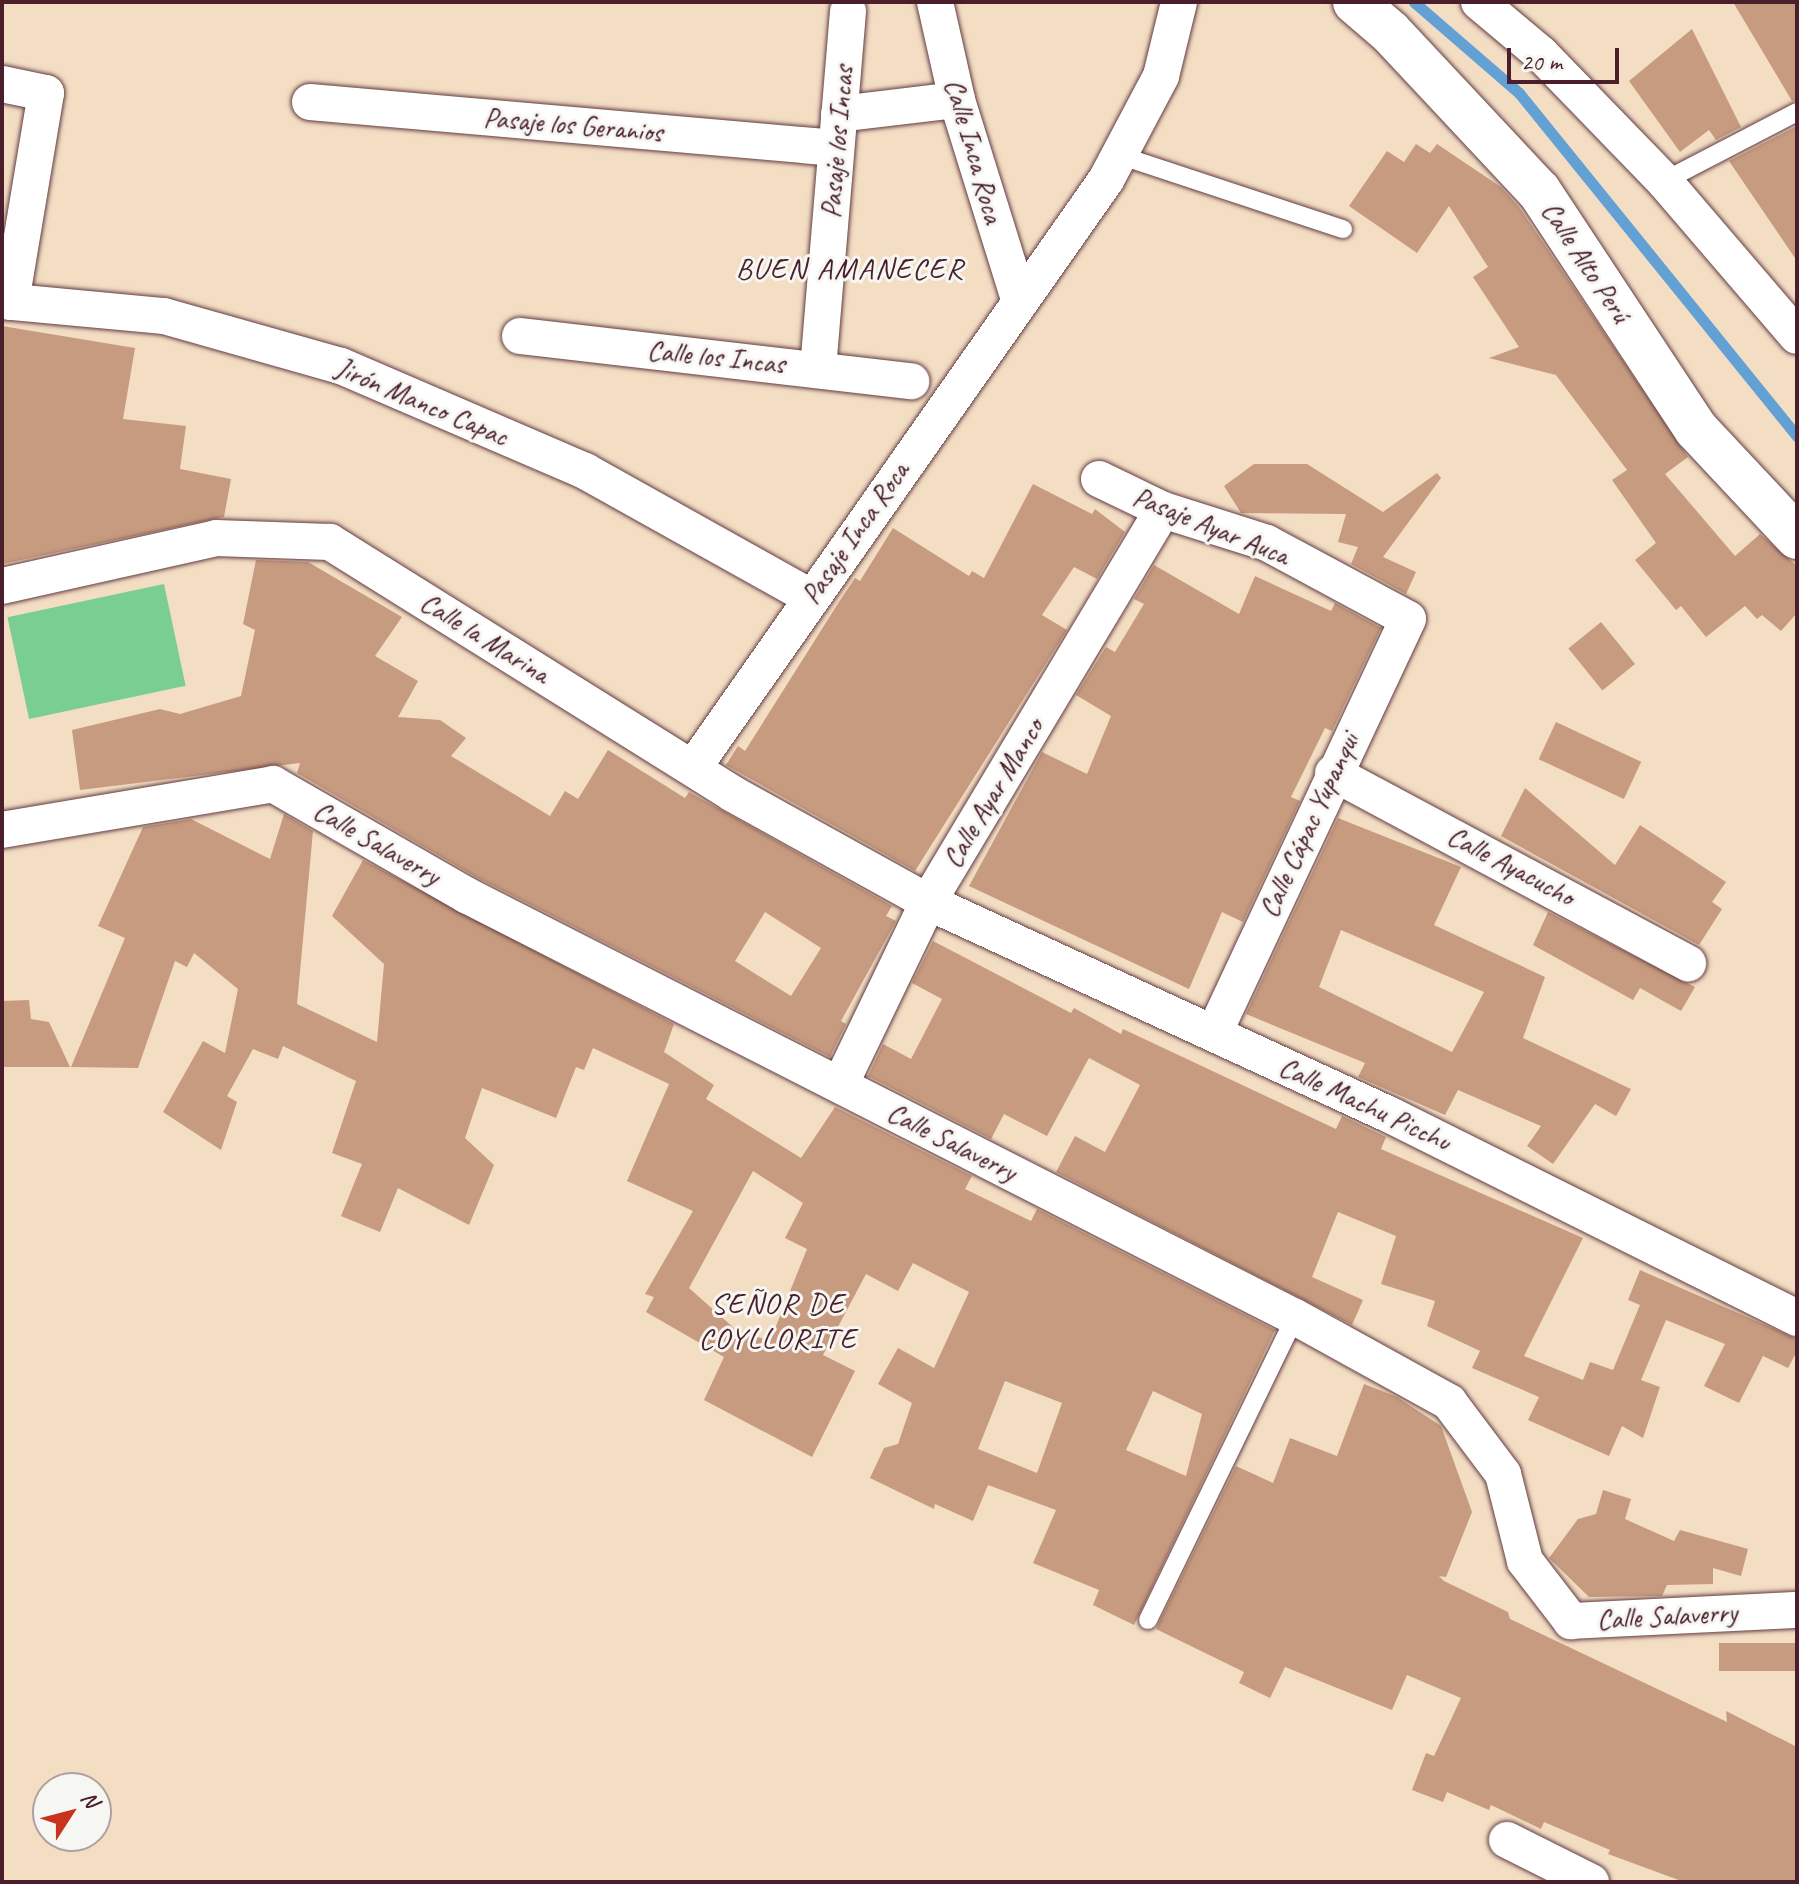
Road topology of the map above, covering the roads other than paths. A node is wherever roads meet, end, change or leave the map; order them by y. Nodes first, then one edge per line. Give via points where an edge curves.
1 (935, 2) edge
2 (1179, 2) edge
3 (1355, 2) edge
4 (1479, 2) edge
5 (848, 11) dead end
6 (2, 84) edge
7 (957, 100) junction
8 (310, 102) dead end
9 (1797, 112) edge
10 (838, 131) junction
11 (1119, 155) junction
12 (1664, 181) junction
13 (1343, 229) dead end
14 (1019, 299) junction
15 (7, 301) edge
16 (520, 336) dead end
17 (1797, 336) edge
18 (818, 369) junction
19 (911, 381) dead end
20 (1099, 479) dead end
21 (1163, 510) junction
22 (1797, 537) edge
23 (2, 586) edge
24 (810, 597) junction
25 (1408, 619) joint
26 (693, 768) junction
27 (1333, 773) junction
28 (2, 830) edge
29 (928, 902) junction
30 (1688, 963) dead end
31 (1214, 1033) junction
32 (840, 1085) junction
33 (1295, 1317) junction
34 (1797, 1318) edge
35 (1797, 1610) edge
36 (1148, 1620) dead end
37 (1507, 1840) dead end
38 (1591, 1882) edge

1 - 7 street, Calle Inca Roca
2 - 11 street via 1161,76
3 - 22 street, Calle Alto Perú via 1390,32 1539,191 1696,429
4 - 12 street via 1541,54
5 - 10 street, Pasaje los Incas
6 - 15 street via 46,93
7 - 10 street, Pasaje los Geranios
7 - 14 street, Calle Inca Roca
8 - 10 street, Pasaje los Geranios
9 - 12 lane
10 - 18 street, Pasaje los Incas
11 - 13 lane
11 - 14 street
12 - 17 street
14 - 24 street, Pasaje Inca Roca
15 - 24 street, Jirón Manco Capac via 164,316 341,366 585,471
16 - 18 street, Calle los Incas
18 - 19 street, Calle los Incas
20 - 21 street, Pasaje Ayar Auca
21 - 25 street, Pasaje Ayar Auca via 1267,543
21 - 29 street, Calle Ayar Manco
23 - 26 street, Calle la Marina via 216,538 330,542
24 - 26 street, Pasaje Inca Roca
25 - 27 street, Calle Cápac Yupanqui
26 - 29 street, Calle la Marina
27 - 30 street, Calle Ayacucho
27 - 31 street, Calle Cápac Yupanqui
28 - 32 street, Calle Salaverry via 273,784 466,895
29 - 31 street, Calle Machu Picchu
29 - 32 street, Calle Ayar Manco
31 - 34 street, Calle Machu Picchu via 1603,1218
32 - 33 street, Calle Salaverry
33 - 35 street, Calle Salaverry via 1449,1402 1503,1474 1525,1561 1571,1621
33 - 36 lane
37 - 38 street

